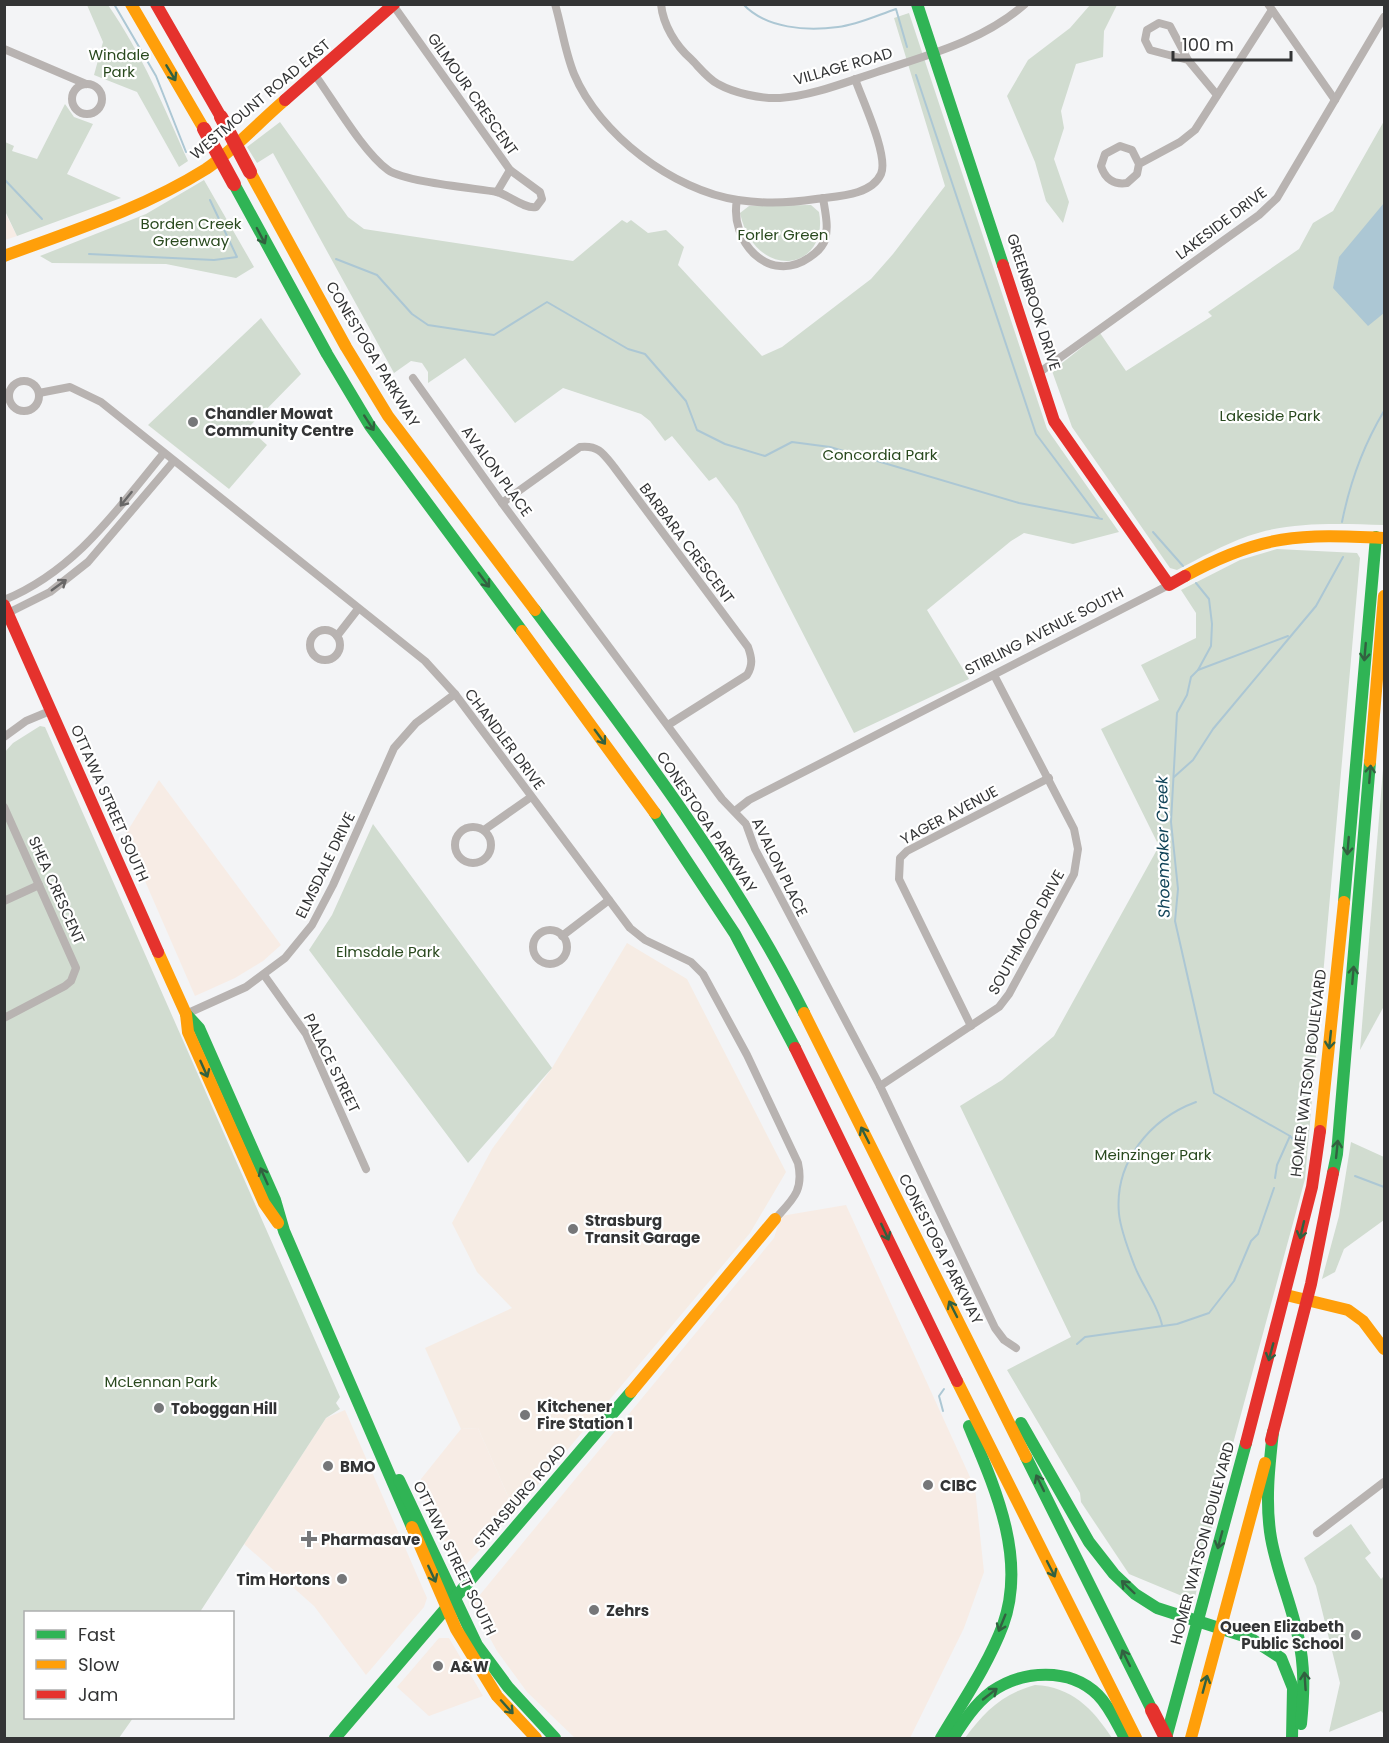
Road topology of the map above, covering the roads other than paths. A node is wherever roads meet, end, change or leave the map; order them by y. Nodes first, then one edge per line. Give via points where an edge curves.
1 (131, 4) edge
2 (156, 4) edge
3 (555, 4) edge
4 (661, 4) edge
5 (917, 4) edge
6 (1025, 4) edge
7 (393, 5) edge
8 (1270, 8) edge
9 (1384, 17) edge
10 (4, 49) edge
11 (933, 53) junction
12 (1188, 60) junction
13 (315, 75) junction
14 (855, 79) junction
15 (86, 84) dead end
16 (1217, 95) junction
17 (1335, 100) junction
18 (1139, 164) junction
19 (510, 170) junction
20 (497, 192) junction
21 (823, 198) junction
22 (737, 200) junction
23 (4, 256) edge
24 (1040, 372) junction
25 (414, 378) dead end
26 (39, 393) dead end
27 (163, 453) junction
28 (173, 462) junction
29 (502, 503) junction
30 (1380, 537) edge
31 (1168, 585) junction
32 (1384, 596) edge
33 (6, 606) edge
34 (358, 609) junction
35 (337, 636) dead end
36 (994, 675) junction
37 (455, 694) junction
38 (50, 711) junction
39 (668, 725) junction
40 (4, 737) edge
41 (1049, 778) junction
42 (531, 796) junction
43 (4, 807) edge
44 (735, 811) junction
45 (484, 830) junction
46 (39, 885) junction
47 (609, 900) junction
48 (4, 901) edge
49 (562, 936) junction
50 (264, 975) junction
51 (186, 1014) junction
52 (4, 1018) edge
53 (972, 1026) junction
54 (880, 1086) junction
55 (366, 1169) dead end
56 (775, 1219) joint
57 (1286, 1295) junction
58 (1307, 1299) junction
59 (940, 1347) junction
60 (1016, 1348) dead end
61 (1384, 1349) edge
62 (980, 1361) junction
63 (1273, 1432) junction
64 (1384, 1482) edge
65 (1317, 1533) dead end
66 (450, 1601) junction
67 (1200, 1615) junction
68 (1220, 1629) junction
69 (335, 1738) edge
70 (536, 1738) edge
71 (555, 1738) edge
72 (941, 1738) edge
73 (953, 1738) edge
74 (1125, 1738) edge
75 (1136, 1738) edge
76 (1166, 1738) edge
77 (1191, 1738) edge
78 (1292, 1738) edge
79 (1298, 1738) edge

1 -> 59 main road, bridge via 370,426 587,718 735,934 817,1089
62 -> 2 main road, CONESTOGA PARKWAY, bridge via 792,989 723,871 604,702 388,416
3 - 22 street via 575,76 612,131 664,171
4 - 14 street, VILLAGE ROAD via 672,37 683,53 717,84 778,98 807,94
5 - 11 main road, GREENBROOK DRIVE
6 - 11 street, VILLAGE ROAD via 989,29
7 - 13 main road, WESTMOUNT ROAD EAST
7 - 19 street, GILMOUR CRESCENT
8 - 16 street
8 - 17 street
9 - 17 street, LAKESIDE DRIVE
10 - 15 street
11 - 14 street, VILLAGE ROAD
11 - 24 main road, GREENBROOK DRIVE
12 - 12 street via 1170,26 1159,23 1147,30 1145,40 1150,50
12 - 16 street
13 - 20 street, GILMOUR CRESCENT via 389,171
13 - 23 main road, WESTMOUNT ROAD EAST via 207,168 99,221
14 - 21 street via 881,152 881,174 864,190
16 - 18 street via 1195,130
17 - 24 street, LAKESIDE DRIVE via 1277,198 1251,221
18 - 18 street via 1132,150 1120,146 1105,154 1101,166 1108,179 1120,184 1133,179
19 - 20 street, GILMOUR CRESCENT
19 - 20 street, GILMOUR CRESCENT via 540,192 542,199 531,208
21 - 22 street via 777,203
21 - 22 street via 825,241 812,256 787,267 766,264 748,248 736,224
24 - 31 main road, GREENBROOK DRIVE via 1054,421
25 - 29 street, AVALON PLACE
26 - 27 street, CHANDLER DRIVE via 59,388 83,391
27 - 28 street, CHANDLER DRIVE
27 -> 33 street via 88,543 52,575
33 -> 28 street via 50,591 88,562
28 - 34 street, CHANDLER DRIVE
29 - 39 street, AVALON PLACE
29 - 39 street, BARBARA CRESCENT via 580,447 592,446 608,459 748,647 752,658 747,675
30 - 31 main road, STIRLING AVENUE SOUTH via 1315,536 1266,541 1237,550
30 -> 57 main road, HOMER WATSON BOULEVARD via 1319,1143
31 - 36 street, STIRLING AVENUE SOUTH
58 -> 32 main road via 1337,1154
33 - 38 main road, OTTAWA STREET SOUTH
34 - 35 street
34 - 37 street, CHANDLER DRIVE via 425,661
36 - 41 street, SOUTHMOOR DRIVE
36 - 44 street, STIRLING AVENUE SOUTH
37 - 42 street, CHANDLER DRIVE
37 - 50 street, ELMSDALE DRIVE via 416,723 394,748 312,925 285,958
38 - 40 street
38 - 51 main road, OTTAWA STREET SOUTH
39 - 44 street, AVALON PLACE
41 - 53 street, SOUTHMOOR DRIVE via 1074,829 1078,849 1074,874 1010,994
41 - 53 street, YAGER AVENUE via 900,858 899,879
42 - 45 street
42 - 47 street, CHANDLER DRIVE
43 - 46 street, SHEA CRESCENT
44 - 54 street, AVALON PLACE via 746,824 771,880
45 - 45 street via 491,841 489,854 477,862 461,859 455,847 458,833 471,826
46 - 48 street
46 - 52 street, SHEA CRESCENT via 72,957 74,976 65,986
47 - 49 street
47 - 56 street, CHANDLER DRIVE via 639,937 686,959 699,970 747,1055 798,1162 801,1180 795,1196
49 - 49 street via 567,946 564,958 550,964 538,959 534,949 538,937 547,931
50 - 51 street, ELMSDALE DRIVE
50 - 55 street, PALACE STREET via 306,1034
51 - 66 main road, OTTAWA STREET SOUTH via 188,1032 264,1203 284,1231
53 - 54 street, SOUTHMOOR DRIVE
54 - 60 street, AVALON PLACE via 995,1328
56 - 66 main road, STRASBURG ROAD
57 - 58 main road
57 -> 67 main road, HOMER WATSON BOULEVARD
58 - 61 main road via 1358,1316
58 - 63 main road
59 -> 72 main road via 948,1376 990,1476 1008,1537 1011,1565 1008,1608
59 -> 75 main road
67 -> 62 main road via 1157,1608 1114,1574 1089,1542 996,1379
76 -> 62 main road, CONESTOGA PARKWAY, bridge
63 - 68 main road
79 -> 63 main road via 1305,1681 1298,1625 1273,1548 1268,1505
64 - 65 street
66 - 69 main road, STRASBURG ROAD
66 -> 70 main road, OTTAWA STREET SOUTH via 471,1657 497,1696
66 - 71 main road, OTTAWA STREET SOUTH via 487,1660
67 - 68 main road
67 - 76 main road, HOMER WATSON BOULEVARD
77 -> 68 main road
68 - 78 main road via 1250,1638 1281,1658 1293,1688
73 -> 74 main road via 992,1690 1042,1674 1066,1678 1092,1690

